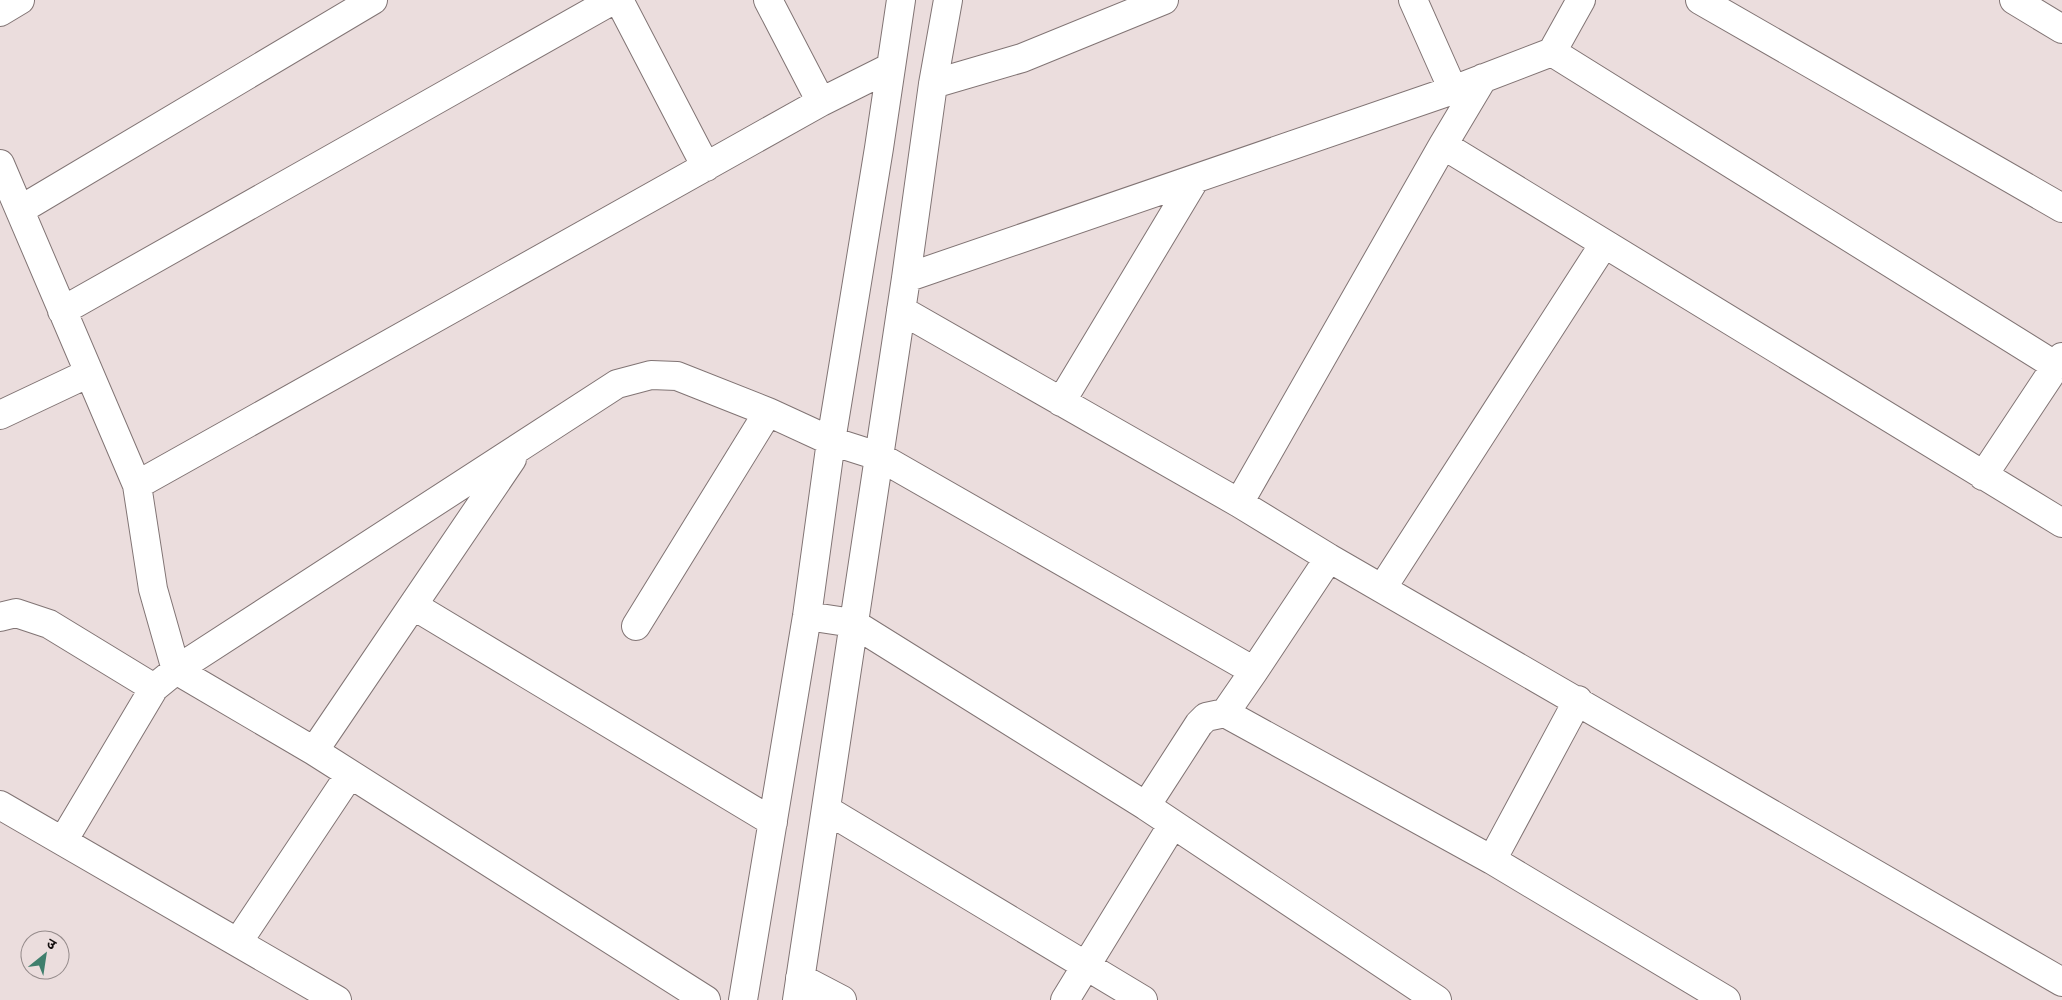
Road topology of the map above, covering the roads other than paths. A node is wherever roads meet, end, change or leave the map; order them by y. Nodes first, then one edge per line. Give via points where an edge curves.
1 (20, 0) edge
2 (374, 0) edge
3 (613, 0) edge
4 (619, 0) edge
5 (768, 0) edge
6 (901, 0) edge
7 (948, 0) edge
8 (1164, 0) edge
9 (1413, 0) edge
10 (1581, 0) edge
11 (1700, 0) edge
12 (2014, 0) edge
13 (0, 12) edge
14 (2062, 29) edge
15 (1552, 52) junction
16 (891, 67) junction
17 (1483, 78) junction
18 (933, 84) junction
19 (1453, 90) junction
20 (821, 102) junction
21 (1443, 146) junction
22 (0, 164) edge
23 (706, 167) junction
24 (1194, 180) junction
25 (2062, 208) edge
26 (20, 210) junction
27 (1604, 244) junction
28 (906, 278) junction
29 (901, 310) junction
30 (62, 311) junction
31 (2059, 361) edge
32 (89, 373) junction
33 (1061, 402) junction
34 (768, 412) junction
35 (0, 415) edge
36 (851, 447) junction
37 (518, 450) junction
38 (1983, 476) junction
39 (137, 485) junction
40 (1239, 504) junction
41 (2062, 523) edge
42 (1329, 558) junction
43 (1383, 587) junction
44 (414, 606) junction
45 (0, 617) edge
46 (829, 620) junction
47 (636, 626) dead end
48 (176, 670) junction
49 (1254, 671) junction
50 (154, 688) junction
51 (1578, 700) junction
52 (1225, 713) junction
53 (314, 751) junction
54 (350, 774) junction
55 (0, 804) edge
56 (1146, 806) junction
57 (826, 810) junction
58 (774, 822) junction
59 (1173, 824) junction
60 (63, 841) junction
61 (1492, 860) junction
62 (238, 942) junction
63 (1086, 965) junction
64 (2062, 982) edge
65 (798, 989) edge
66 (336, 1000) edge
67 (706, 1000) edge
68 (743, 1000) edge
69 (842, 1000) edge
70 (1065, 1000) edge
71 (1143, 1000) edge
72 (1437, 1000) edge
73 (1726, 1000) edge

1 - 13 street
2 - 26 street
3 - 30 street
4 - 23 street
5 - 20 street
6 - 16 street
7 - 18 street
8 - 18 street via 1022,58
9 - 19 street
10 - 15 street
11 - 25 street
12 - 14 street
15 - 17 street
15 - 31 street
16 - 20 street
16 - 36 street
17 - 19 street
17 - 21 street
18 - 28 street
19 - 24 street
20 - 23 street
21 - 27 street
21 - 40 street
22 - 26 street
23 - 39 street
24 - 28 street
24 - 33 street
26 - 30 street
27 - 38 street
27 - 43 street
28 - 29 street
29 - 33 street
29 - 36 street
30 - 32 street
31 - 38 street
32 - 35 street
32 - 39 street
33 - 40 street
34 - 36 street
34 - 37 street via 677,376 652,375 618,384
34 - 47 street
36 - 46 street
36 - 46 street
36 - 49 street
37 - 44 street
37 - 48 street
38 - 41 street
39 - 48 street via 153,589
40 - 42 street
42 - 43 street
42 - 49 street
43 - 51 street
44 - 53 street
44 - 58 street
45 - 50 street via 26,614 49,624
46 - 56 street
46 - 57 street
46 - 58 street
48 - 50 street
48 - 53 street
49 - 52 street
50 - 60 street
51 - 61 street
51 - 64 street
52 - 56 street via 1206,717 1199,724
52 - 61 street
53 - 54 street
54 - 62 street
54 - 67 street
55 - 60 street
56 - 59 street
57 - 63 street
57 - 65 street
58 - 68 street
59 - 63 street
59 - 72 street
60 - 62 street
61 - 73 street
62 - 66 street
63 - 70 street
63 - 71 street
65 - 69 street

